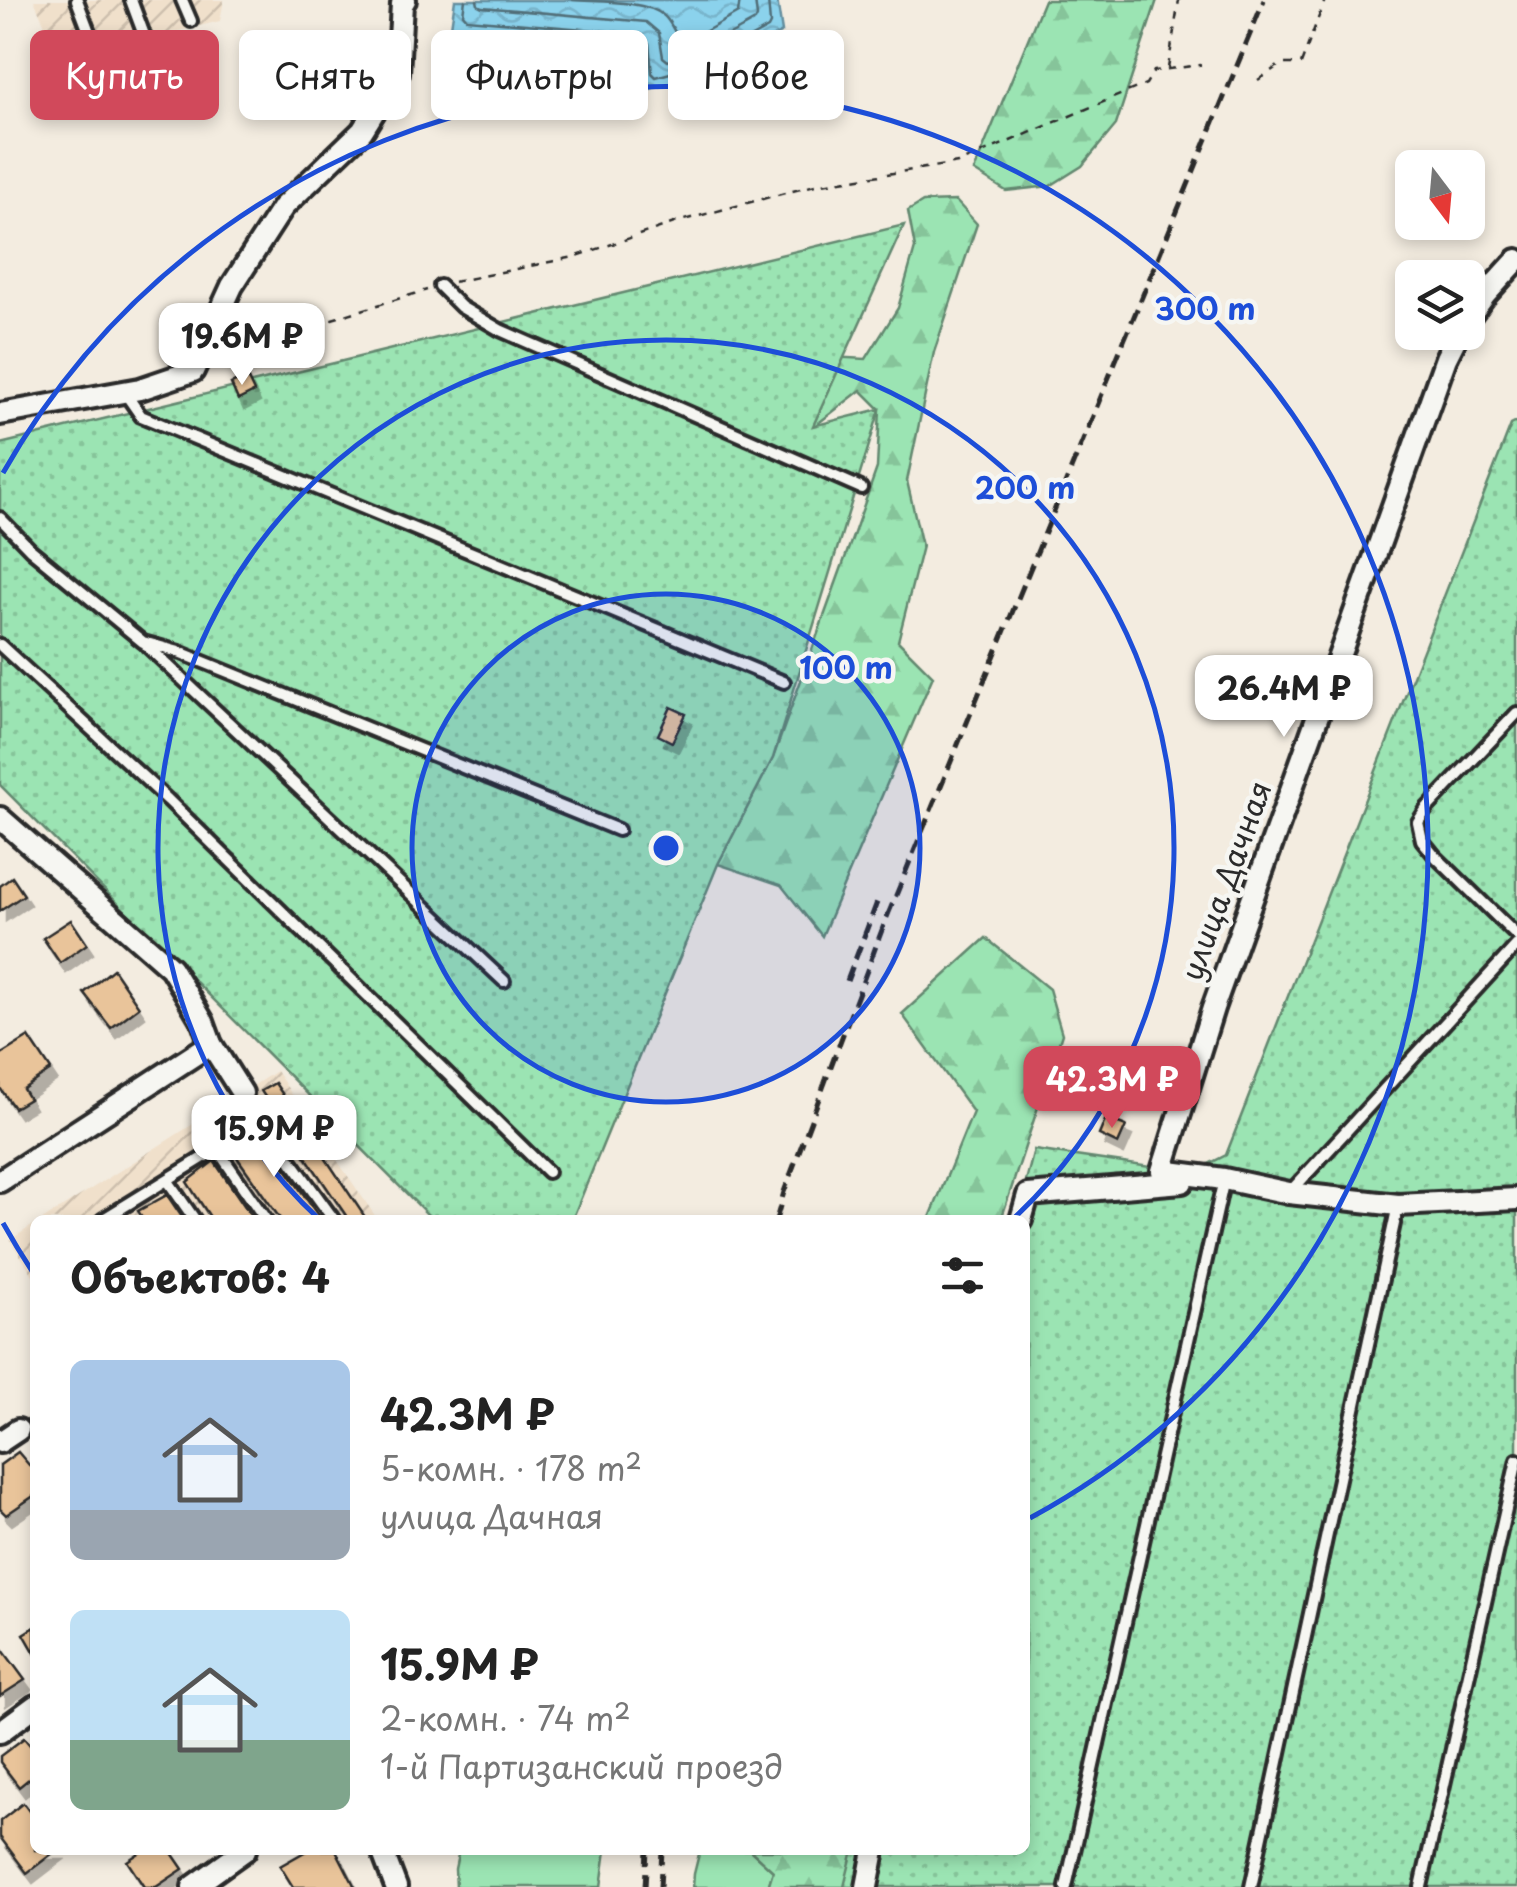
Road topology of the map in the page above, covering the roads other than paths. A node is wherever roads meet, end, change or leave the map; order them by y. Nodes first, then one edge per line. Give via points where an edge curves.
1 (77, 0) edge
2 (131, 0) edge
3 (182, 0) edge
4 (403, 1) edge
5 (192, 20) dead end
6 (88, 30) edge
7 (142, 30) edge
8 (1517, 260) edge
9 (440, 286) road end
10 (1485, 295) edge
11 (1450, 350) edge
12 (124, 392) junction
13 (0, 414) edge
14 (861, 488) dead end
15 (0, 518) edge
16 (142, 642) junction
17 (0, 645) edge
18 (784, 682) dead end
19 (1517, 713) edge
20 (0, 818) edge
21 (618, 830) dead end
22 (1517, 936) edge
23 (1517, 945) edge
24 (504, 981) dead end
25 (211, 1044) junction
26 (242, 1093) joint
27 (254, 1112) junction
28 (217, 1149) junction
29 (548, 1172) dead end
30 (1224, 1179) junction
31 (0, 1181) edge
32 (168, 1181) junction
33 (1289, 1193) junction
34 (1517, 1199) edge
35 (1398, 1206) junction
36 (123, 1215) edge
37 (192, 1215) edge
38 (263, 1215) edge
39 (330, 1215) edge
40 (1022, 1215) edge
41 (1517, 1460) edge
42 (1511, 1483) junction
43 (1517, 1500) edge
44 (30, 1710) edge
45 (0, 1732) edge
46 (238, 1855) edge
47 (384, 1855) edge
48 (873, 1855) edge
49 (192, 1887) edge
50 (396, 1887) edge
51 (867, 1887) edge
52 (1066, 1887) edge
53 (1251, 1887) edge
54 (1420, 1887) edge

1 - 6 lane
2 - 7 lane
3 - 5 lane
4 - 12 street via 398,73 362,131 283,207 232,286 193,371
8 - 10 street
9 - 14 lane via 500,330
11 - 30 street, улица Дачная via 1162,1171
12 - 13 street
12 - 18 lane via 141,416
15 - 16 lane
16 - 21 lane
16 - 24 lane
17 - 29 lane
19 - 22 lane via 1427,808 1418,829 1435,856
20 - 25 street via 171,968
23 - 33 lane
25 - 26 street
25 - 31 street
26 - 27 lane
27 - 28 lane
27 - 39 lane
28 - 32 lane
28 - 38 lane
30 - 33 street
30 - 40 street via 1028,1195
30 - 52 lane
32 - 36 lane
32 - 37 lane
33 - 35 street
34 - 35 street
35 - 53 lane
41 - 42 lane
42 - 43 lane
42 - 54 lane
44 - 45 street
46 - 49 street
47 - 50 street
48 - 51 street

